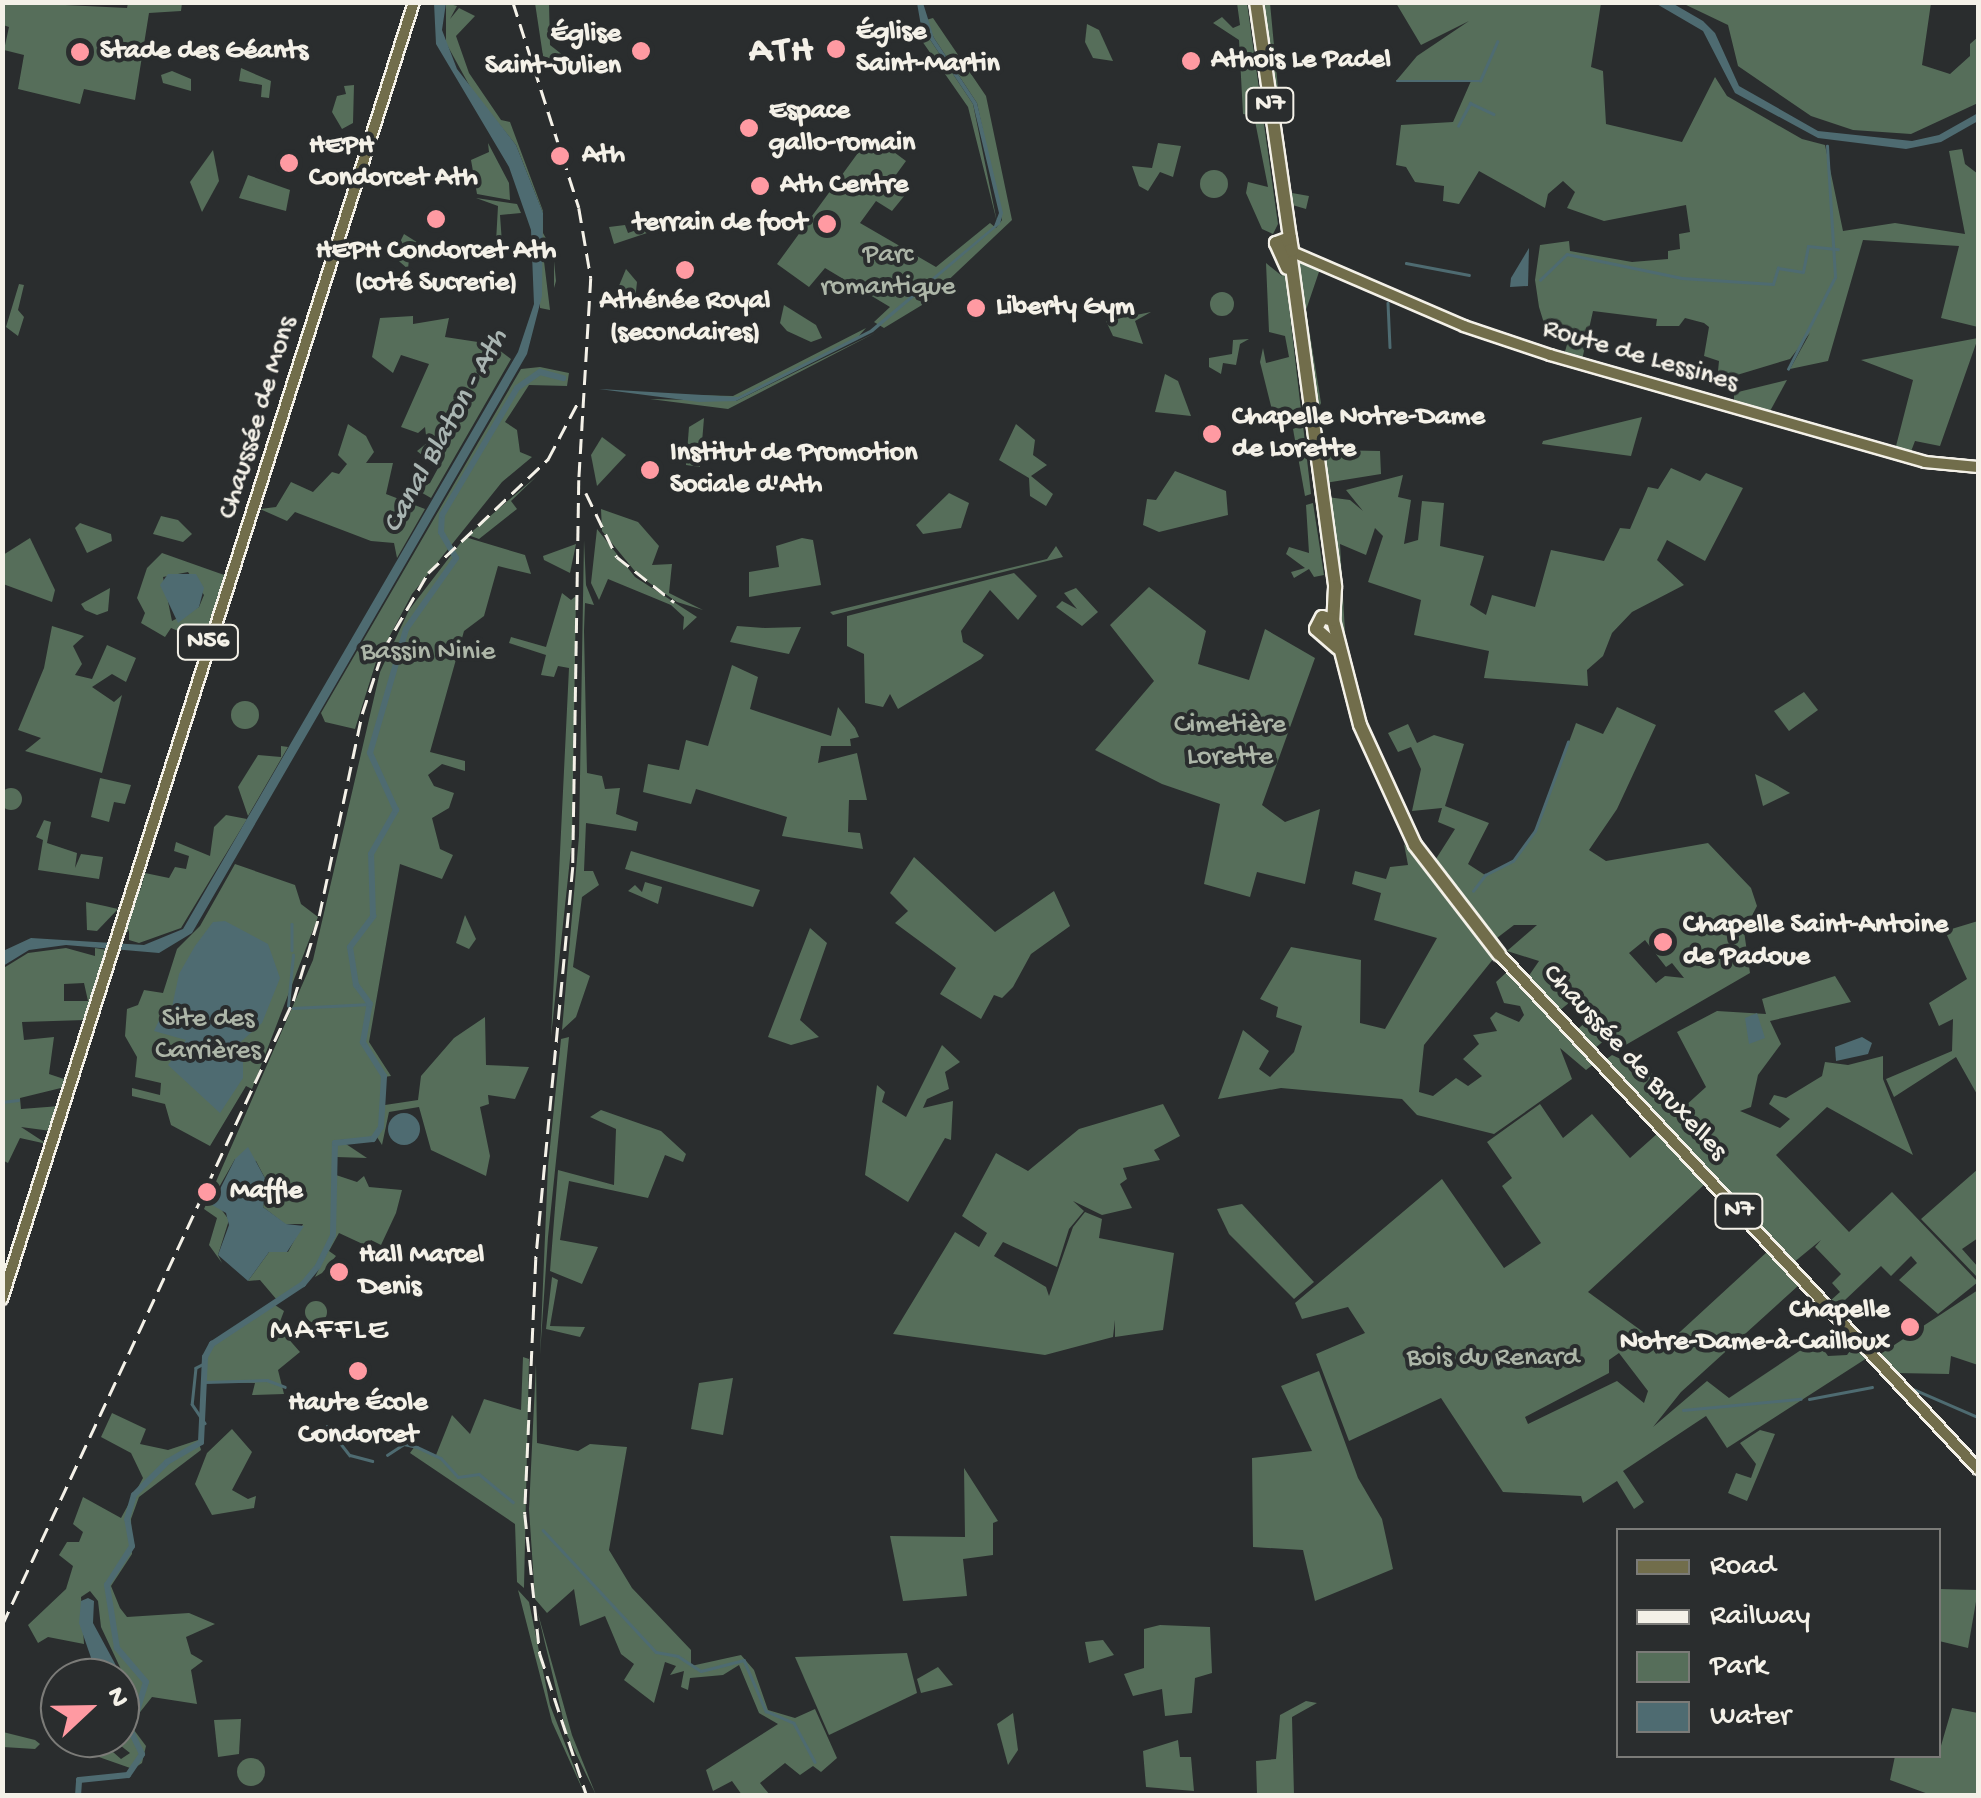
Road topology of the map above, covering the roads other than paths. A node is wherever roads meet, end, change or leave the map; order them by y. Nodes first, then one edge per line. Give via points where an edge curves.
1 (412, 2) edge
2 (1253, 2) edge
3 (1290, 247) junction
4 (1978, 467) edge
5 (1499, 954) joint
6 (2, 1299) edge
7 (1978, 1469) edge

1 - 6 main road, Chaussée de Mons / N56
2 - 3 highway, N7
3 - 4 main road, Route de Lessines via 1376,290 1398,292 1514,344 1925,462
3 - 5 highway, Chaussée de Bruxelles / N7 via 1330,625 1363,746 1400,828 1456,910
5 - 7 main road, Chaussée de Bruxelles / N7

